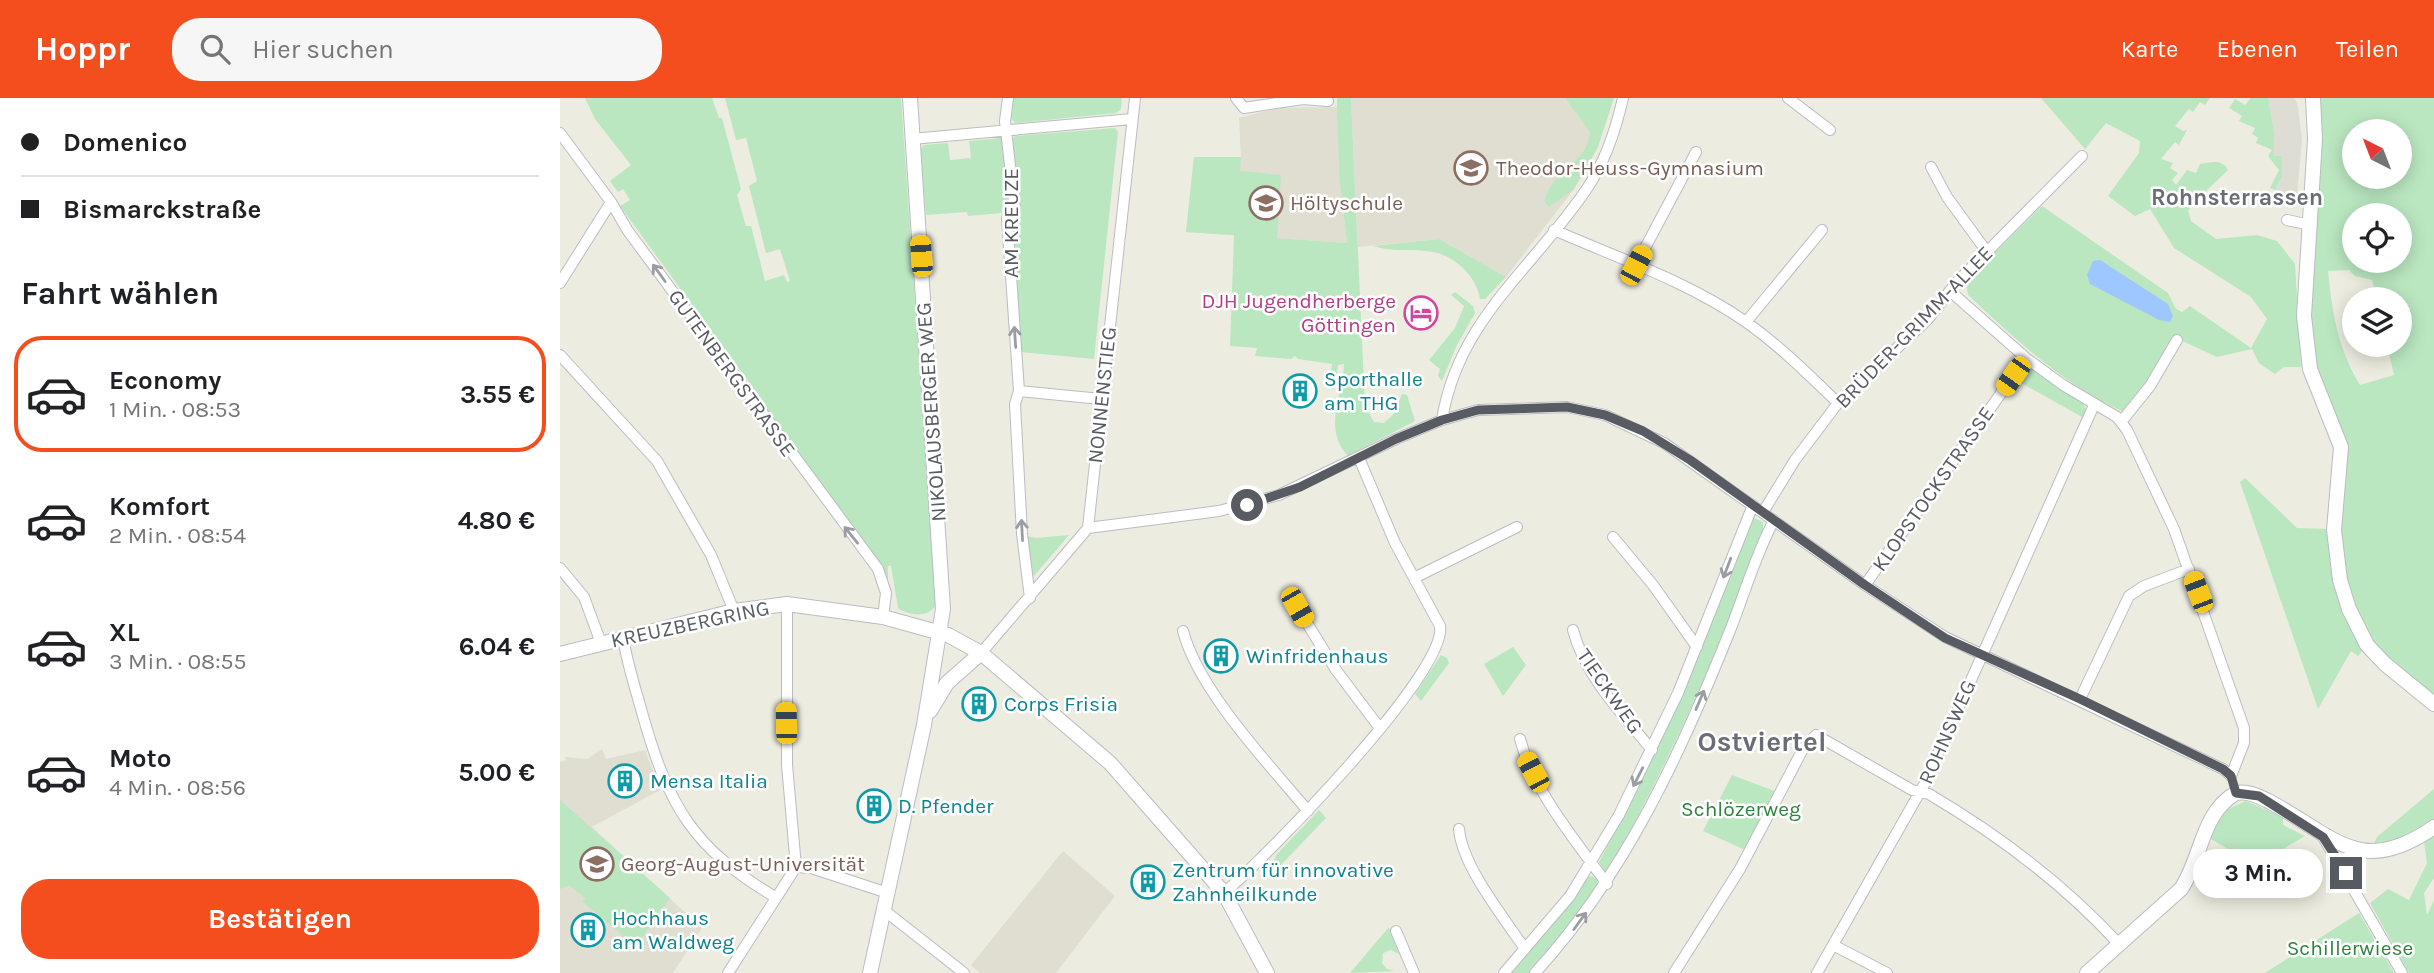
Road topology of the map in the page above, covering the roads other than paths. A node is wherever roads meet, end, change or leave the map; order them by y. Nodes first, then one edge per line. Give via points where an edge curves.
1 (910, 98) edge
2 (1007, 98) edge
3 (1135, 98) edge
4 (1236, 98) edge
5 (1623, 98) edge
6 (1788, 98) edge
7 (2313, 98) edge
8 (1328, 101) dead end
9 (1132, 119) junction
10 (1007, 130) junction
11 (1830, 130) dead end
12 (560, 133) edge
13 (912, 139) junction
14 (1696, 152) dead end
15 (2082, 156) dead end
16 (1931, 167) dead end
17 (611, 202) junction
18 (2287, 220) dead end
19 (2311, 225) junction
20 (1555, 230) junction
21 (1822, 230) dead end
22 (1987, 252) junction
23 (1636, 265) junction
24 (560, 284) edge
25 (1950, 291) junction
26 (1746, 322) junction
27 (2177, 340) dead end
28 (560, 355) edge
29 (2026, 358) junction
30 (1019, 391) junction
31 (1101, 399) junction
32 (1839, 403) junction
33 (2094, 405) junction
34 (1442, 420) junction
35 (2121, 422) junction
36 (1359, 458) junction
37 (1758, 509) junction
38 (1774, 520) junction
39 (1517, 527) dead end
40 (1088, 528) junction
41 (1613, 537) dead end
42 (560, 568) edge
43 (2189, 569) junction
44 (1413, 578) junction
45 (1865, 585) junction
46 (1030, 598) junction
47 (788, 604) junction
48 (1297, 607) dead end
49 (734, 611) junction
50 (883, 617) junction
51 (1183, 631) dead end
52 (1573, 631) dead end
53 (938, 632) junction
54 (623, 638) junction
55 (601, 643) junction
56 (1697, 648) junction
57 (981, 653) junction
58 (560, 654) edge
59 (1982, 655) junction
60 (2080, 699) junction
61 (2434, 704) edge
62 (924, 725) junction
63 (1379, 727) junction
64 (1520, 739) dead end
65 (1652, 750) junction
66 (2231, 776) junction
67 (1920, 792) junction
68 (2236, 793) junction
69 (1308, 811) junction
70 (2434, 827) edge
71 (1459, 829) dead end
72 (2323, 837) junction
73 (2362, 851) junction
74 (1592, 864) junction
75 (796, 867) junction
76 (2346, 873) junction
77 (1606, 884) junction
78 (1224, 892) junction
79 (888, 893) junction
80 (775, 897) junction
81 (885, 911) junction
82 (1396, 931) dead end
83 (2119, 944) junction
84 (1833, 945) junction
85 (1525, 949) junction
86 (728, 973) edge
87 (870, 973) edge
88 (964, 973) edge
89 (1267, 973) edge
90 (1413, 973) edge
91 (1504, 973) edge
92 (1535, 973) edge
93 (1674, 973) edge
94 (1817, 973) edge
95 (1887, 973) edge
96 (2087, 973) edge
97 (2402, 973) edge

1 - 13 street, NIKOLAUSBERGER WEG
2 - 10 street, AM KREUZE
3 - 9 street, NONNENSTIEG
4 - 8 street via 1244,108 1303,99
5 - 20 street via 1606,155
6 - 11 street
7 - 19 street
9 - 10 street
9 - 31 street, NONNENSTIEG
10 - 13 street
30 -> 10 street, AM KREUZE via 1007,218 1015,210
12 - 17 street, GUTENBERGSTRASSE
13 - 53 street, NIKOLAUSBERGER WEG via 942,567 943,609
14 - 23 street
15 - 22 street, BRÜDER-GRIMM-ALLEE
16 - 22 street
17 - 24 street
50 -> 17 street, GUTENBERGSTRASSE via 886,593 878,569
18 - 19 street
19 - 61 street via 2304,316 2310,369 2341,447 2333,530 2340,580 2367,645
20 - 23 street
20 - 34 street via 1474,330 1449,386
21 - 26 street
22 - 25 street, BRÜDER-GRIMM-ALLEE
23 - 26 street
25 - 29 street
25 - 32 street, BRÜDER-GRIMM-ALLEE via 1928,319
26 - 32 street
27 - 35 street via 2150,386
28 - 49 street via 657,461 711,555
29 - 33 street
29 - 45 street, KLOPSTOCKSTRASSE
30 - 31 street
46 -> 30 street, AM KREUZE via 1015,404
31 - 40 street, NONNENSTIEG
32 - 37 street, BRÜDER-GRIMM-ALLEE
33 - 35 street
33 - 59 street, ROHNSWEG
34 - 36 street
34 - 37 street via 1508,408 1567,407 1605,415 1664,443
35 - 43 street via 2158,492
36 - 40 street via 1300,487 1247,505
36 - 44 street
37 - 38 street
37 -> 56 street, BRÜDER-GRIMM-ALLEE
38 - 45 street
77 -> 38 street via 1694,713
39 - 44 street
40 - 46 street
41 - 56 street
42 - 55 street via 581,593
43 - 60 street via 2130,596
43 - 66 street via 2244,728 2244,743
44 - 63 street via 1440,626 1441,639 1423,671
45 - 59 street via 1945,638
46 - 57 street
47 - 49 street, KREUZBERGRING
47 - 50 street, KREUZBERGRING
47 - 75 street via 787,765
48 - 63 street
49 - 54 street, KREUZBERGRING
50 - 53 street, KREUZBERGRING
51 - 69 street via 1188,651 1207,681
52 - 65 street, TIECKWEG via 1578,651
53 - 57 street, KREUZBERGRING
53 - 62 street, NIKOLAUSBERGER WEG
54 - 55 street, KREUZBERGRING
54 - 80 street via 651,745 675,804 712,852
55 - 58 street, KREUZBERGRING
56 - 65 street, BRÜDER-GRIMM-ALLEE
57 - 62 street, NIKOLAUSBERGER WEG via 947,683
57 - 78 street, KREUZBERGRING via 1110,763
59 - 60 street
59 - 67 street, ROHNSWEG
60 - 66 street
62 - 79 street, NIKOLAUSBERGER WEG
63 - 69 street
64 - 74 street via 1543,791
65 -> 74 street, BRÜDER-GRIMM-ALLEE
66 - 68 street
67 - 83 street via 2017,850
67 - 84 street, ROHNSWEG
67 - 93 street via 1813,735 1740,869
68 - 72 street via 2259,796
68 - 83 street via 2214,815 2181,889
69 - 78 street
70 - 73 street via 2396,848
71 - 85 street via 1460,842 1483,884
72 - 73 street
72 - 76 street
73 - 76 street
74 - 77 street
74 - 85 street, BRÜDER-GRIMM-ALLEE
75 - 79 street
75 - 80 street
76 - 97 street
92 -> 77 street
78 - 89 street, KREUZBERGRING
79 - 81 street, NIKOLAUSBERGER WEG
80 - 86 street
81 - 87 street, NIKOLAUSBERGER WEG
81 - 88 street
82 - 90 street
83 - 96 street
84 - 94 street, ROHNSWEG
84 - 95 street
85 - 91 street, BRÜDER-GRIMM-ALLEE

